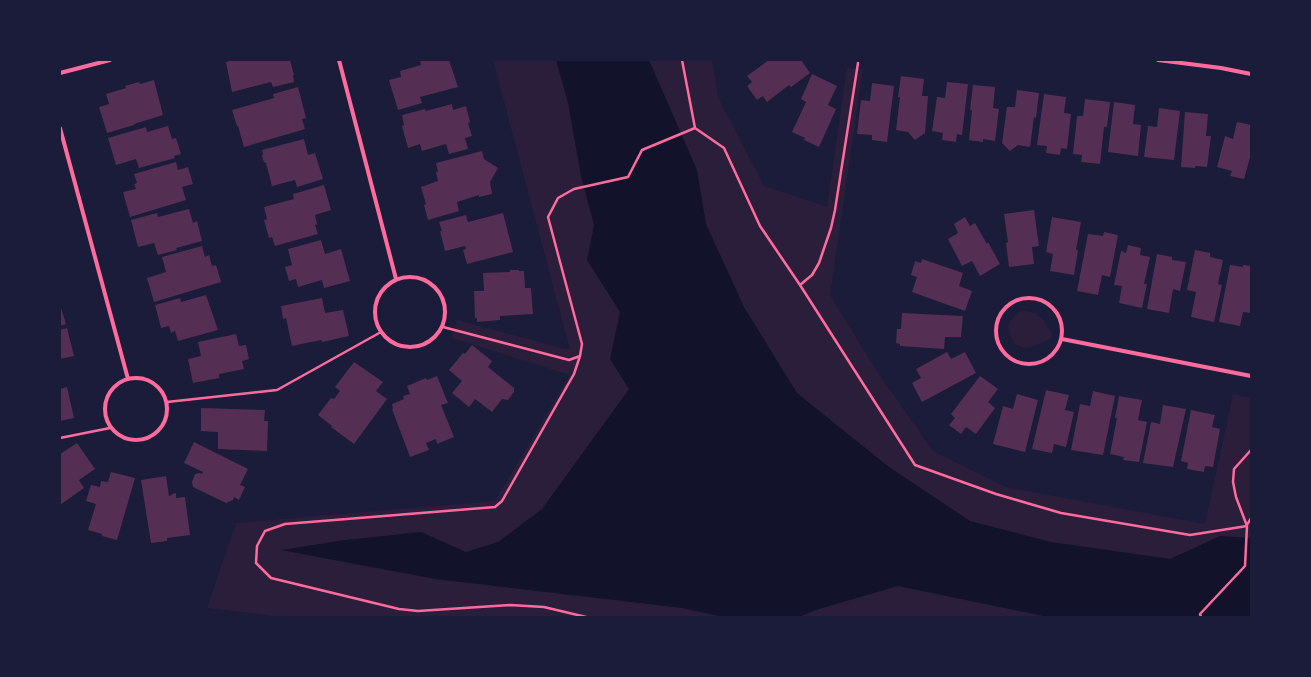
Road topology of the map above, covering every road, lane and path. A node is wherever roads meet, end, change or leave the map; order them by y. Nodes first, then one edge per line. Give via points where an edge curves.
1 (110, 60) edge
2 (339, 60) edge
3 (682, 60) edge
4 (1158, 60) edge
5 (858, 64) dead end
6 (60, 73) edge
7 (1251, 74) edge
8 (60, 128) edge
9 (696, 128) junction
10 (396, 280) junction
11 (800, 285) junction
12 (443, 327) junction
13 (381, 332) junction
14 (1062, 339) junction
15 (580, 356) junction
16 (1251, 376) edge
17 (128, 379) junction
18 (167, 402) junction
19 (110, 428) junction
20 (60, 438) edge
21 (1251, 450) edge
22 (1251, 518) edge
23 (1247, 526) junction
24 (586, 617) edge
25 (1201, 617) edge

1 - 6 street
2 - 10 street
3 - 9 path
4 - 7 street
5 - 11 path via 831,228 819,263 812,275
8 - 17 street
9 - 11 path via 724,148 760,226
9 - 15 path via 642,150 628,177 574,189 558,198 548,217 582,344
10 - 12 street via 408,276 420,278 440,291 445,302 446,315
10 - 13 street via 386,286 378,296 375,308
11 - 23 path via 915,465 996,494 1060,513 1190,535
12 - 13 street via 429,343 408,348 397,345
12 - 15 path via 569,360
13 - 18 path via 277,390
14 - 14 street via 1060,317 1054,308 1035,298 1025,297 1006,306 999,315 996,325 995,336 999,347 1006,356 1016,362 1039,363 1049,358
14 - 16 street
15 - 24 path via 574,374 502,501 495,507 285,524 265,531 257,546 256,563 272,578 399,609 418,611 510,605 544,607
17 - 18 street via 148,380 163,393
17 - 19 street via 119,383 106,398 104,408
18 - 19 street via 168,413 164,423 158,432 149,438 128,440
19 - 20 path
21 - 23 path via 1234,469 1232,482
22 - 23 path
23 - 25 path via 1245,566 1200,614

